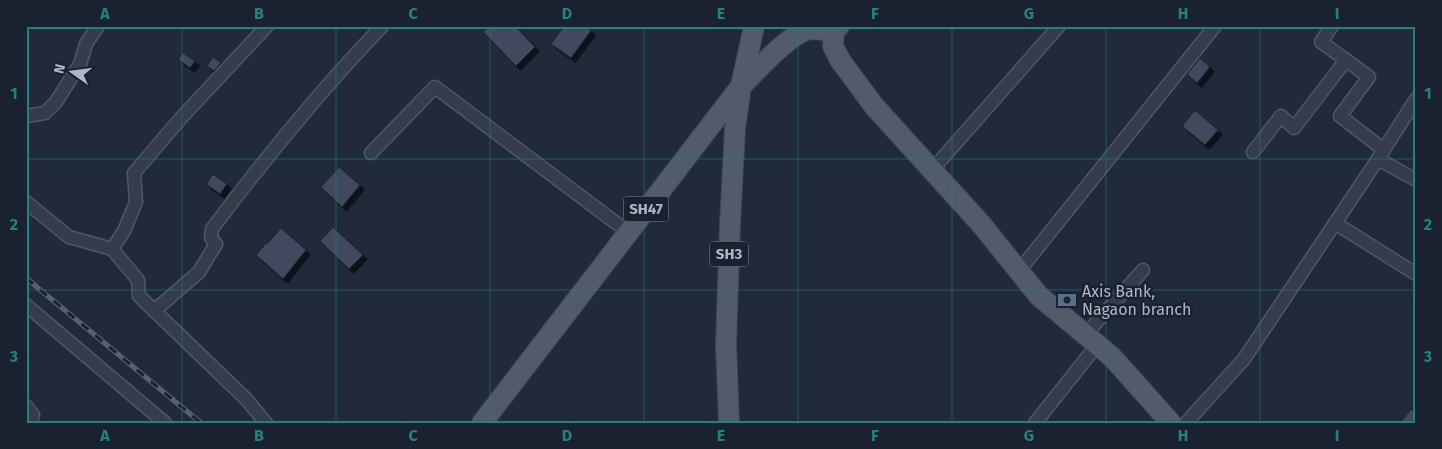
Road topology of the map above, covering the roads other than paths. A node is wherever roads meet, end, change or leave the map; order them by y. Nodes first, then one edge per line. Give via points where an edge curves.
1 (98, 26) edge
2 (267, 26) edge
3 (382, 26) edge
4 (754, 26) edge
5 (1059, 26) edge
6 (1215, 26) edge
7 (1332, 26) edge
8 (808, 28) edge
9 (836, 29) edge
10 (1346, 60) junction
11 (741, 86) junction
12 (1416, 99) edge
13 (26, 116) edge
14 (1252, 152) dead end
15 (371, 153) dead end
16 (1381, 155) junction
17 (932, 170) junction
18 (1416, 180) edge
19 (26, 202) edge
20 (1335, 223) junction
21 (628, 232) junction
22 (112, 249) junction
23 (1143, 270) dead end
24 (1019, 271) junction
25 (1416, 274) edge
26 (26, 305) edge
27 (154, 311) junction
28 (1091, 340) junction
29 (26, 406) edge
30 (30, 423) edge
31 (165, 423) edge
32 (266, 423) edge
33 (482, 423) edge
34 (730, 423) edge
35 (1035, 423) edge
36 (1171, 423) edge
37 (1186, 423) edge

1 - 13 street via 86,44 80,64 56,102 45,113
2 - 22 street via 134,173 136,202 124,232
3 - 27 street via 308,107 212,229 211,238 216,244 199,272
4 - 11 main road, SH3
5 - 17 street
6 - 24 street
7 - 10 street via 1321,42
8 - 9 main road, SH47
8 - 11 main road, SH47 via 789,40
9 - 17 main road via 833,46 840,60 874,106
10 - 14 street via 1294,128 1280,116
10 - 16 street via 1369,77 1340,116
11 - 21 main road, SH47
11 - 34 main road, SH3 via 732,176 726,345
12 - 16 street
15 - 21 street via 435,87
16 - 18 street
16 - 20 street
17 - 24 main road
19 - 22 street via 69,237
20 - 25 street
20 - 37 street via 1244,359
21 - 33 main road, SH47
22 - 27 street via 138,280 139,296
23 - 28 street
24 - 28 main road via 1039,296
26 - 31 street
27 - 32 street via 247,400
28 - 35 street
28 - 36 main road via 1112,357
29 - 30 street via 33,415

